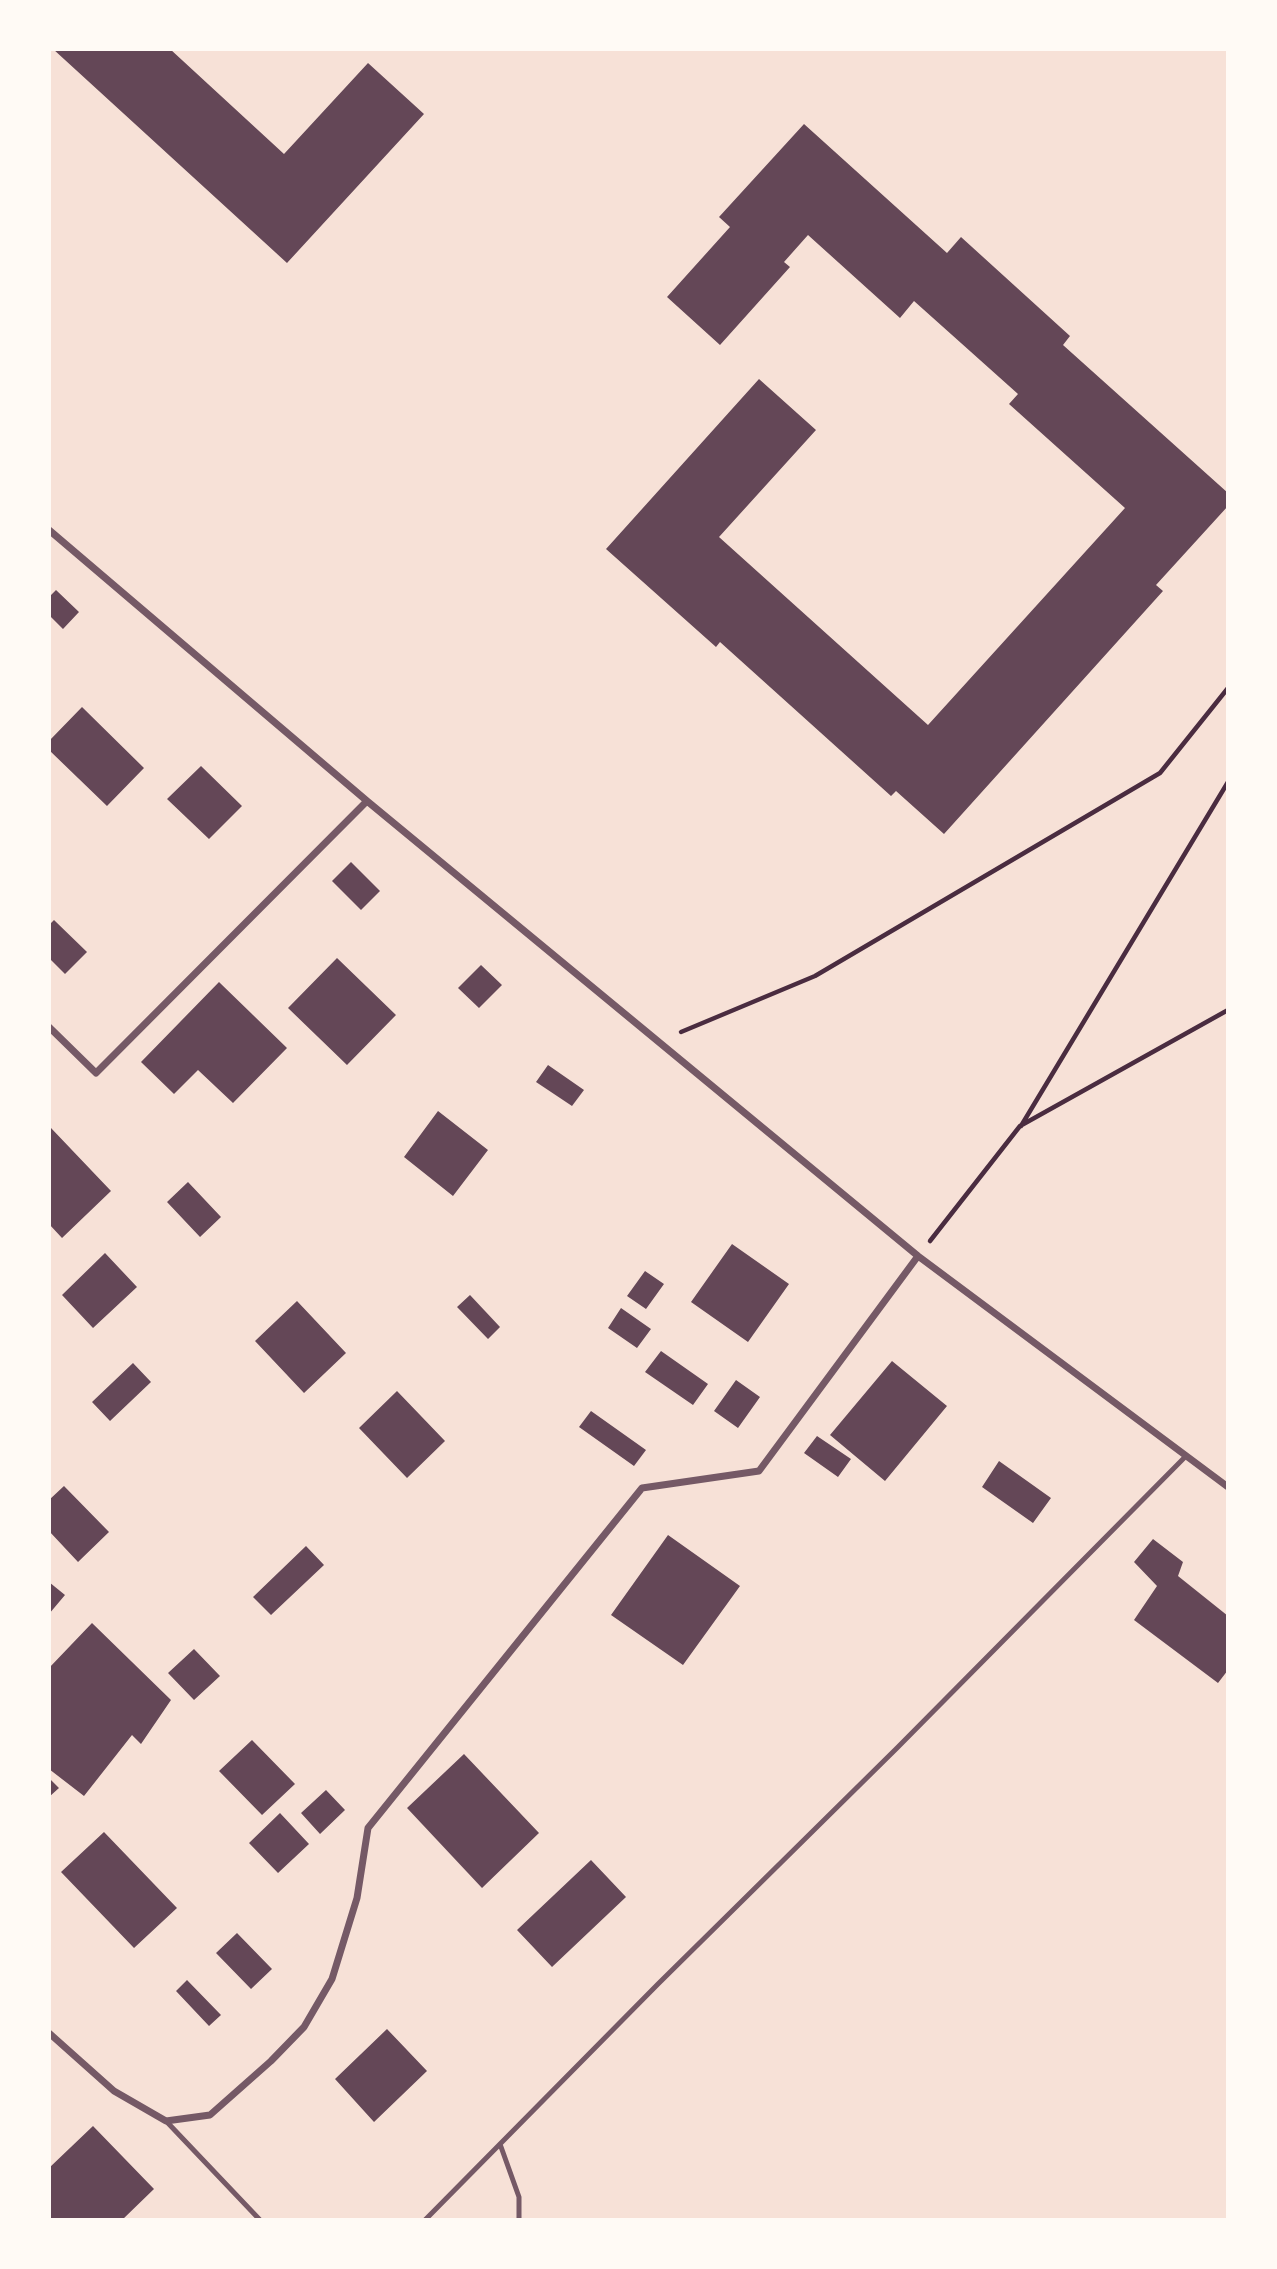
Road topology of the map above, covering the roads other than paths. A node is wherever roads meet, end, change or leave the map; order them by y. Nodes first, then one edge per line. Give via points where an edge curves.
1 (49, 530) edge
2 (367, 802) junction
3 (49, 1027) edge
4 (918, 1256) junction
5 (1186, 1456) junction
6 (1228, 1487) edge
7 (49, 2032) edge
8 (166, 2121) junction
9 (499, 2144) junction
10 (260, 2220) edge
11 (425, 2220) edge
12 (519, 2220) edge

1 - 2 street
2 - 3 street via 96,1073
2 - 4 street
4 - 5 street
4 - 8 street via 759,1471 642,1488 369,1828 357,1898 332,1979 304,2026 210,2115
5 - 6 street
5 - 9 lane
7 - 8 street via 114,2091
8 - 10 lane
9 - 11 lane
9 - 12 lane via 519,2197

